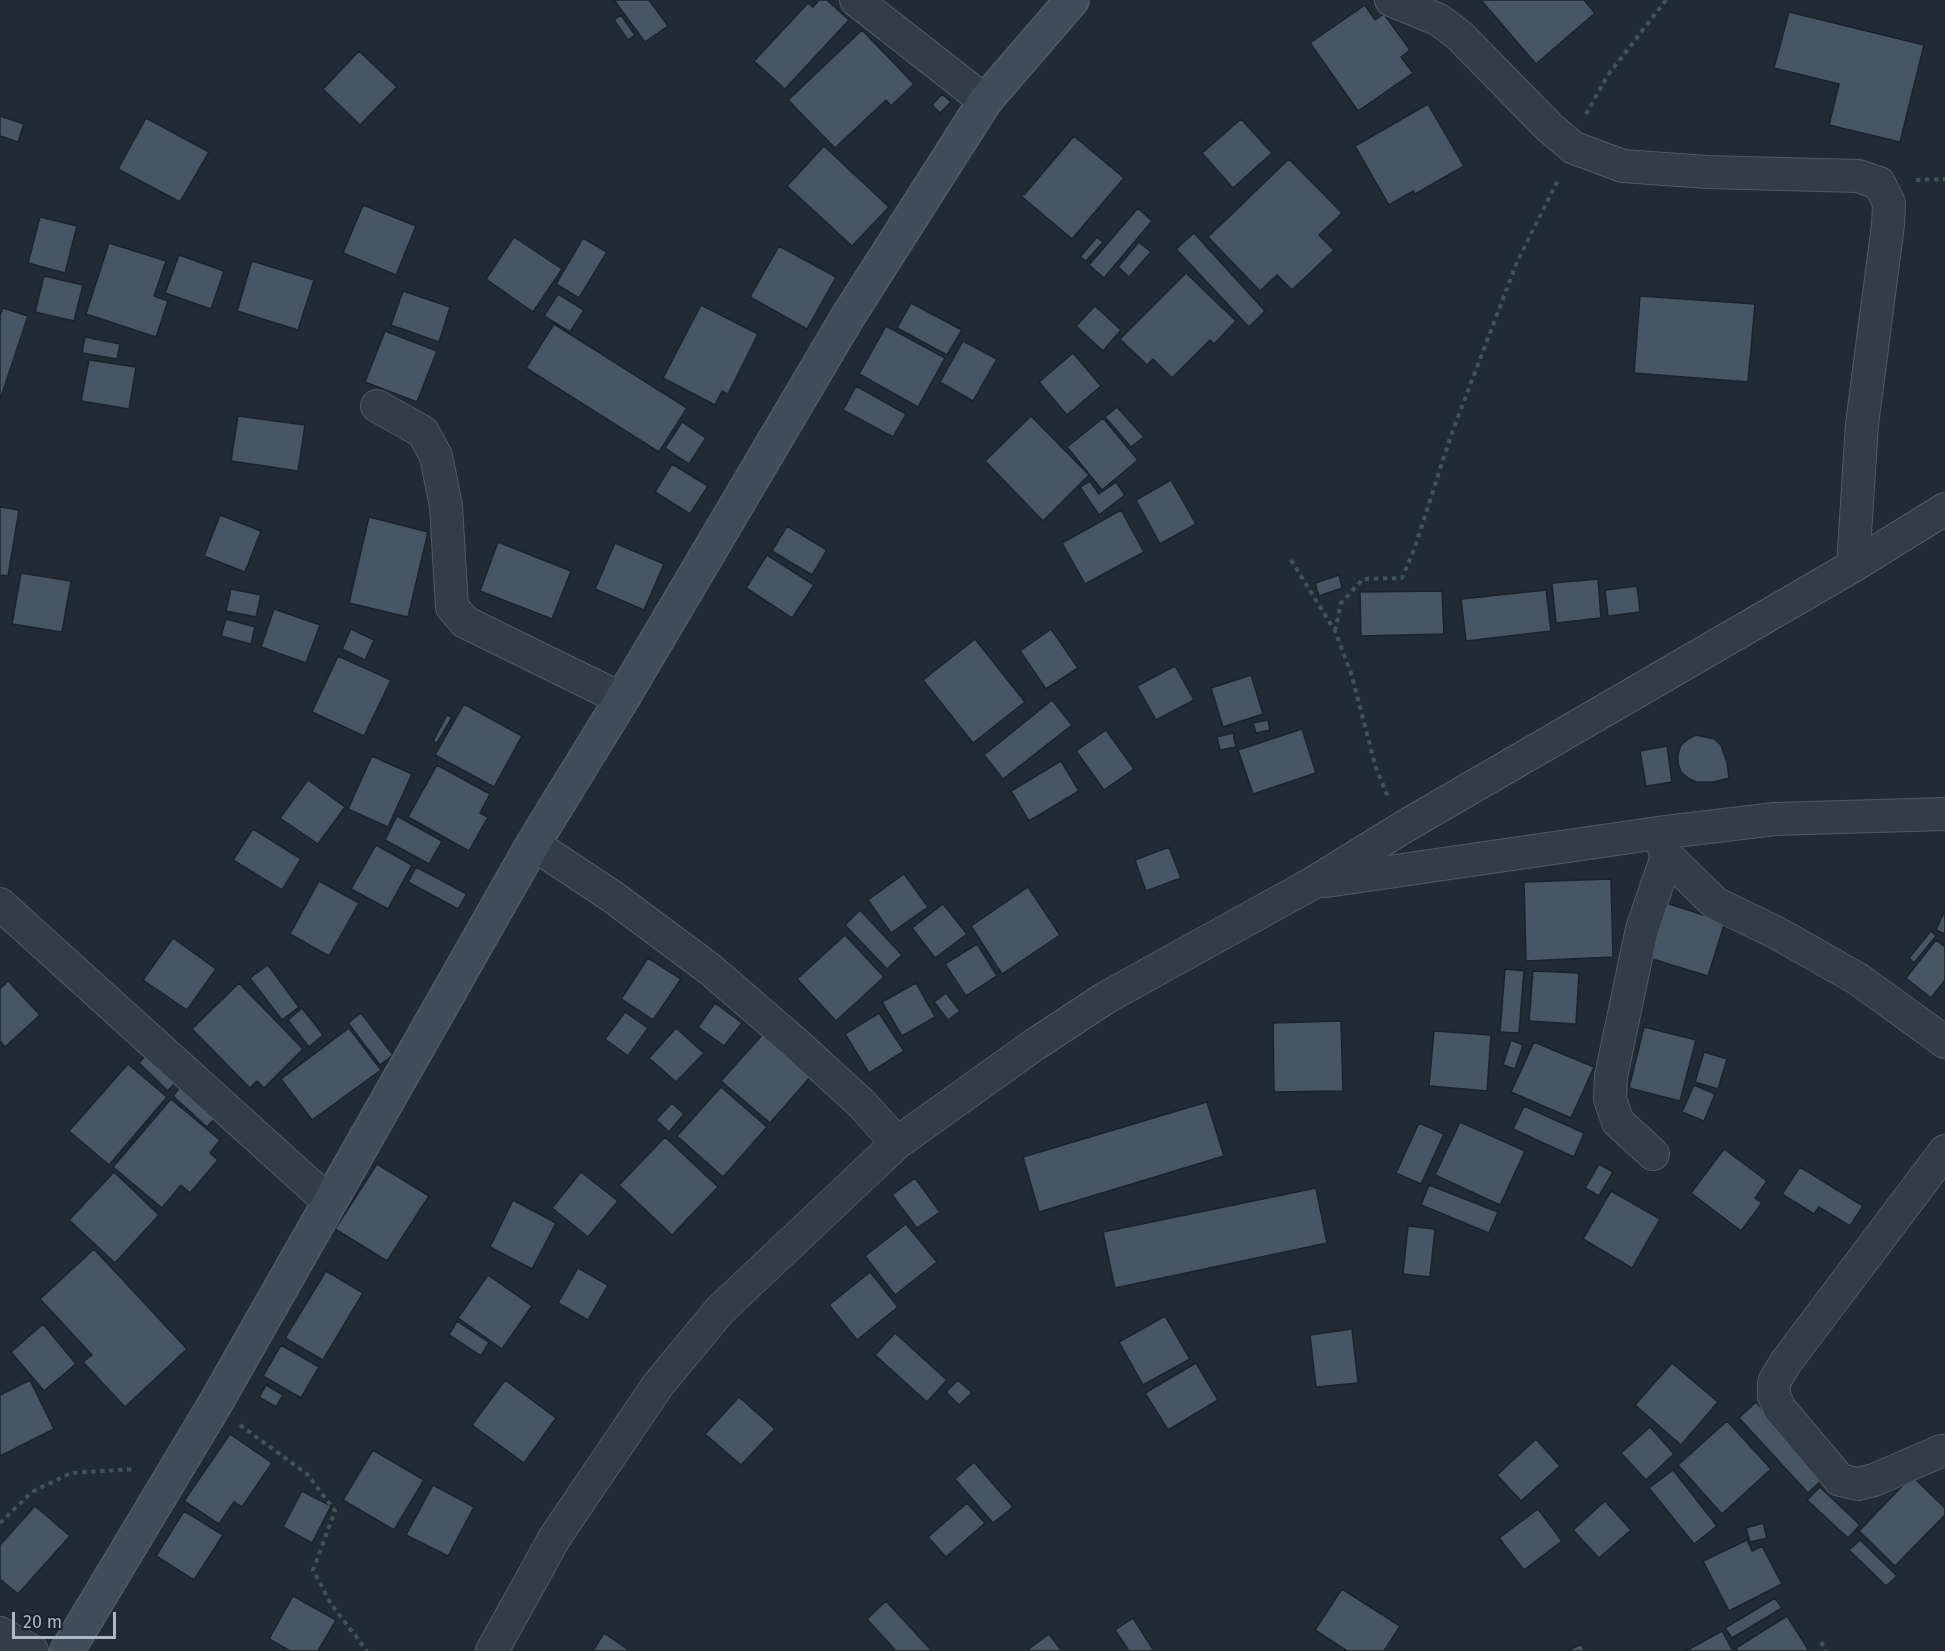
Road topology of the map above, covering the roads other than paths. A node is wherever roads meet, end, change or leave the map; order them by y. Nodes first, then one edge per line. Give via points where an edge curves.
1 (855, 0) edge
2 (1072, 0) edge
3 (1390, 0) edge
4 (986, 101) junction
5 (376, 406) dead end
6 (1945, 509) edge
7 (1853, 566) junction
8 (622, 699) junction
9 (1945, 814) edge
10 (533, 844) junction
11 (1663, 845) junction
12 (1313, 883) junction
13 (0, 904) edge
14 (1945, 1042) edge
15 (897, 1143) junction
16 (1945, 1151) edge
17 (1653, 1155) dead end
18 (328, 1201) junction
19 (1941, 1450) dead end
20 (0, 1633) edge
21 (32, 1651) edge
22 (67, 1651) edge
23 (492, 1651) edge

1 - 4 street
2 - 4 street
3 - 7 street via 1439,20 1460,36 1574,148 1623,166 1858,176 1879,183 1889,203 1888,225 1862,424
4 - 8 street via 847,318
5 - 8 street via 423,432 436,456 446,506 452,607 465,622
6 - 7 street
7 - 12 street
8 - 10 street
9 - 11 street via 1775,819
10 - 15 street via 711,970 862,1104
10 - 18 street
11 - 12 street
11 - 14 street via 1714,903 1858,979
11 - 17 street via 1611,1076 1610,1099 1618,1122
12 - 15 street via 1107,997
13 - 18 street
15 - 23 street via 720,1310 658,1385 555,1537
16 - 19 street via 1774,1382 1779,1409 1840,1480 1858,1484 1874,1480
18 - 22 street via 214,1404
20 - 21 street

